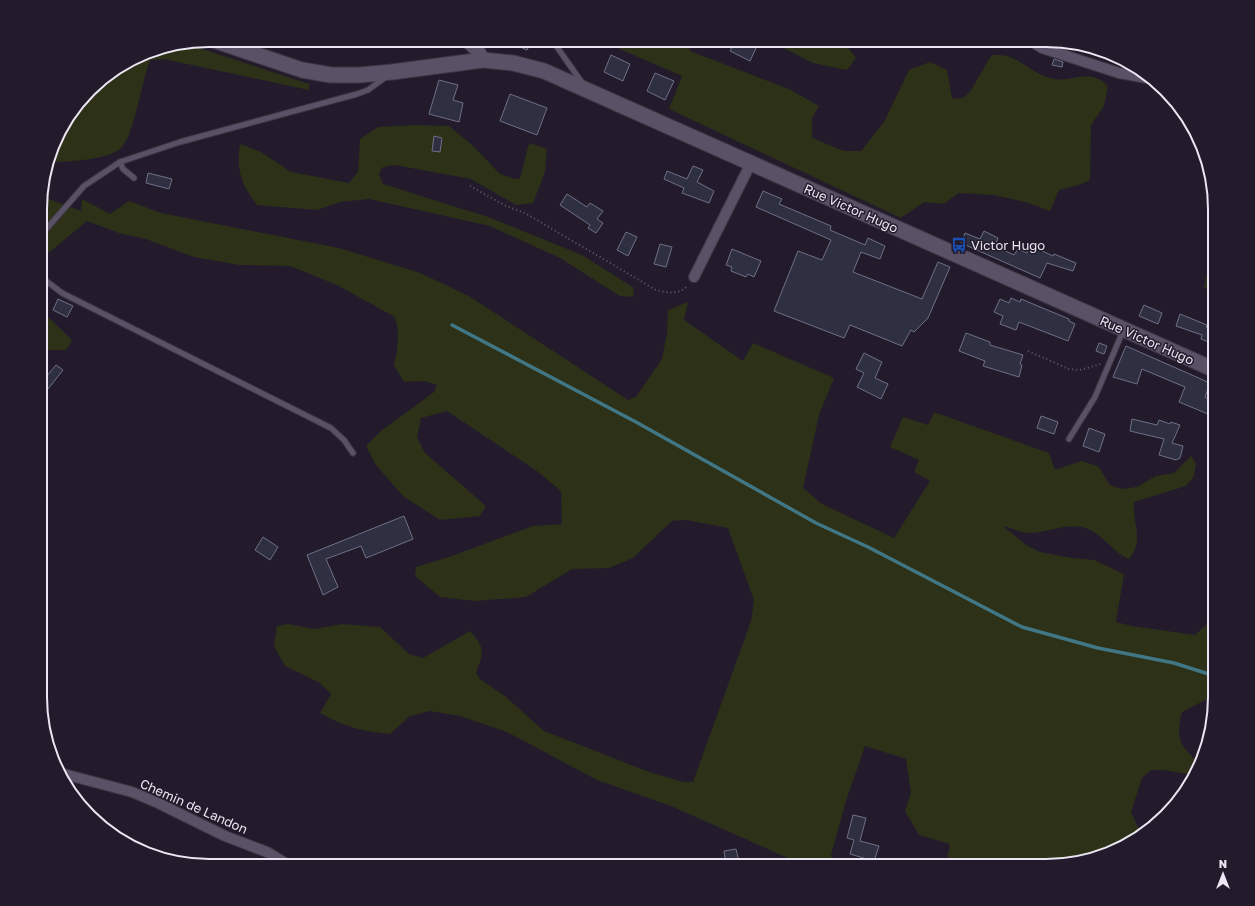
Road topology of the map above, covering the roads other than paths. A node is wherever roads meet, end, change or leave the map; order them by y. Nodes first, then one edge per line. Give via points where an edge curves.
1 (234, 47) edge
2 (474, 47) edge
3 (557, 47) edge
4 (1040, 47) edge
5 (483, 60) junction
6 (392, 72) junction
7 (1139, 77) edge
8 (588, 91) junction
9 (120, 162) junction
10 (751, 163) junction
11 (134, 178) dead end
12 (47, 228) edge
13 (694, 277) road end
14 (47, 282) edge
15 (1124, 329) junction
16 (1208, 367) edge
17 (1069, 439) dead end
18 (353, 453) dead end
19 (67, 775) edge
20 (278, 859) edge

1 - 6 main road, Rue Victor Hugo via 302,70 331,75
2 - 5 street
3 - 8 lane
4 - 7 street via 1118,73
5 - 6 main road, Rue Victor Hugo
5 - 8 main road, Rue Victor Hugo via 513,63 544,71
6 - 9 lane via 368,90 357,94 180,142
8 - 10 main road, Rue Victor Hugo
9 - 11 lane
9 - 12 lane via 84,186
10 - 13 street
10 - 15 main road, Rue Victor Hugo
14 - 18 lane via 62,293 331,428
15 - 16 main road, Rue Victor Hugo
15 - 17 lane via 1095,398
19 - 20 street, Chemin de Landon via 132,792

